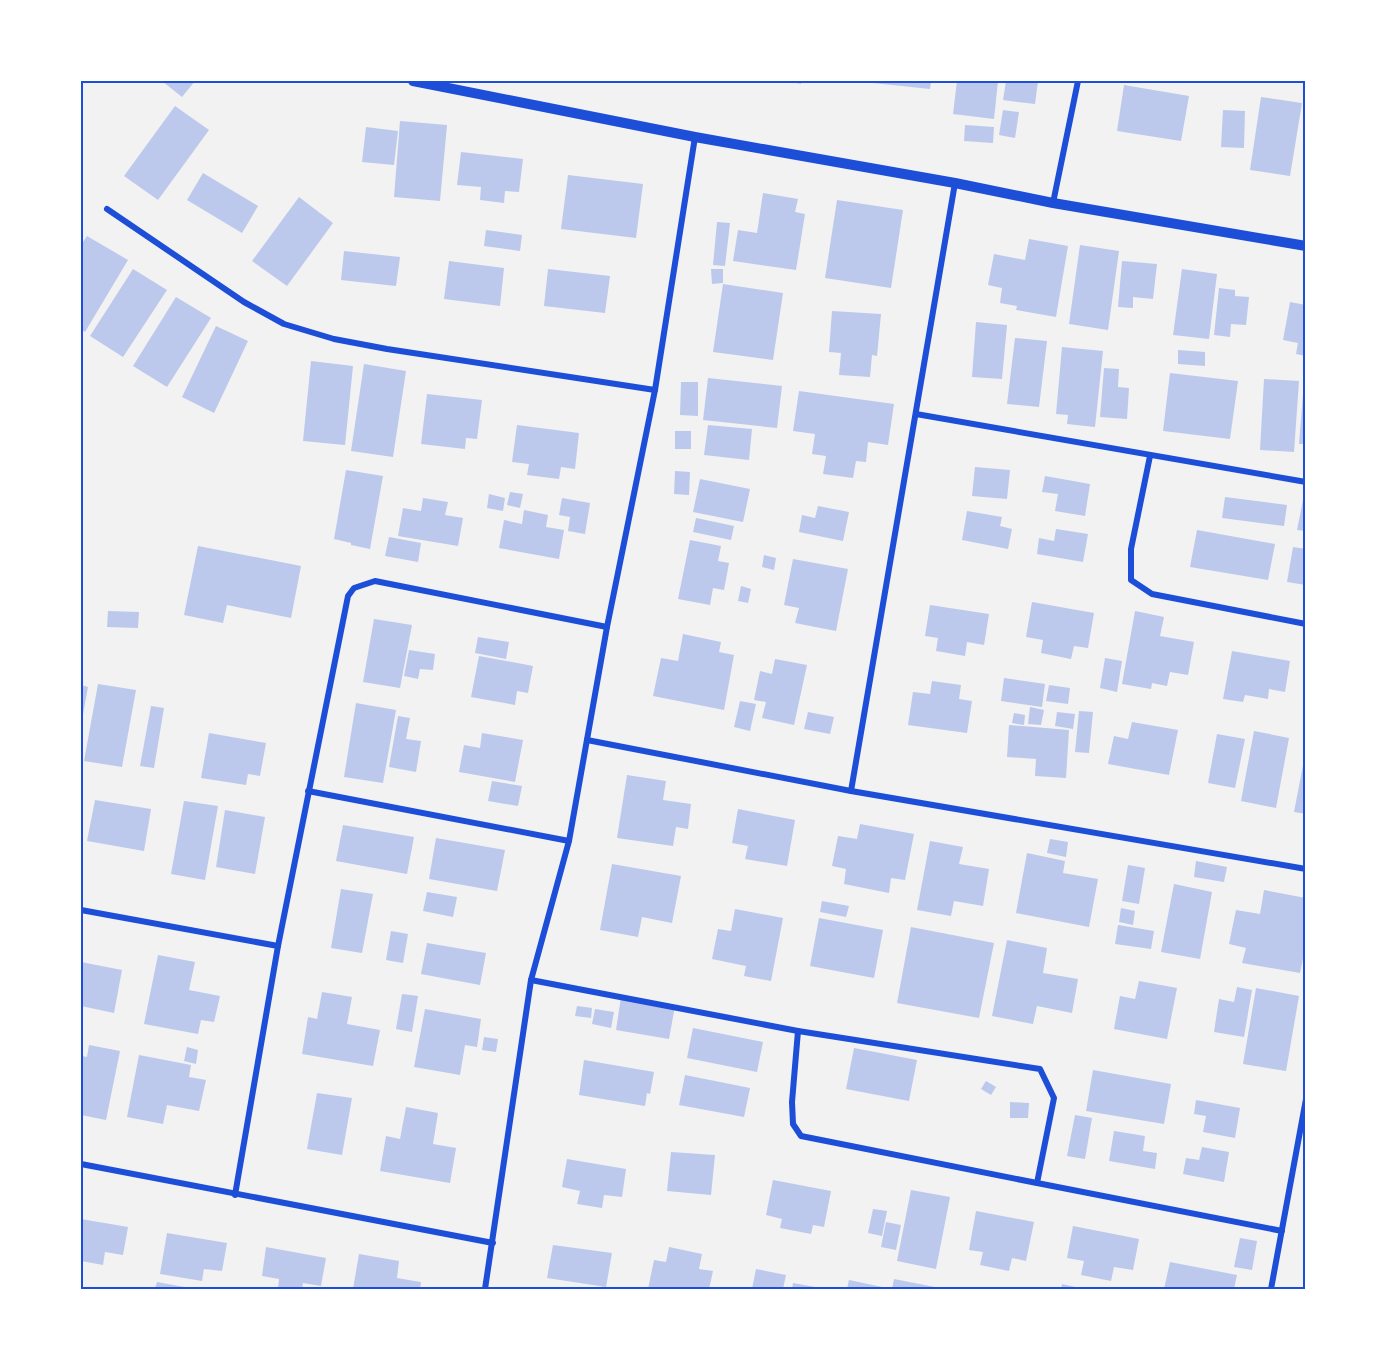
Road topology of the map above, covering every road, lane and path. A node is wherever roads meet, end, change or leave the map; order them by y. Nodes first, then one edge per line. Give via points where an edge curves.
1 (413, 81) edge
2 (1078, 81) edge
3 (695, 137) junction
4 (955, 183) junction
5 (1053, 203) junction
6 (107, 209) dead end
7 (1306, 246) edge
8 (655, 390) junction
9 (915, 414) junction
10 (1150, 456) junction
11 (1306, 483) edge
12 (1306, 624) edge
13 (607, 627) junction
14 (587, 740) junction
15 (308, 791) junction
16 (851, 791) junction
17 (569, 841) junction
18 (1306, 869) edge
19 (81, 910) edge
20 (278, 946) junction
21 (531, 980) junction
22 (798, 1030) junction
23 (1306, 1099) edge
24 (81, 1164) edge
25 (1037, 1184) junction
26 (235, 1195) junction
27 (1282, 1230) junction
28 (493, 1243) junction
29 (485, 1289) edge
30 (1271, 1289) edge

1 - 3 street
2 - 5 street
3 - 4 street
3 - 8 street
4 - 5 street
4 - 9 street
5 - 7 street
6 - 8 street via 244,302 284,324 387,349
8 - 13 street
9 - 10 street
9 - 16 street
10 - 11 street
10 - 12 street via 1131,549 1131,580 1152,594
13 - 14 street
13 - 15 street via 375,581 354,588 348,596
14 - 16 street
14 - 17 street
15 - 17 street
15 - 20 street
16 - 18 street
17 - 21 street
19 - 20 street
20 - 26 street
21 - 22 street
21 - 28 street
22 - 25 street via 792,1102 793,1124 801,1136
22 - 25 street via 1040,1069 1054,1098
23 - 27 street
24 - 26 street
25 - 27 street
26 - 28 street
27 - 30 street
28 - 29 street

